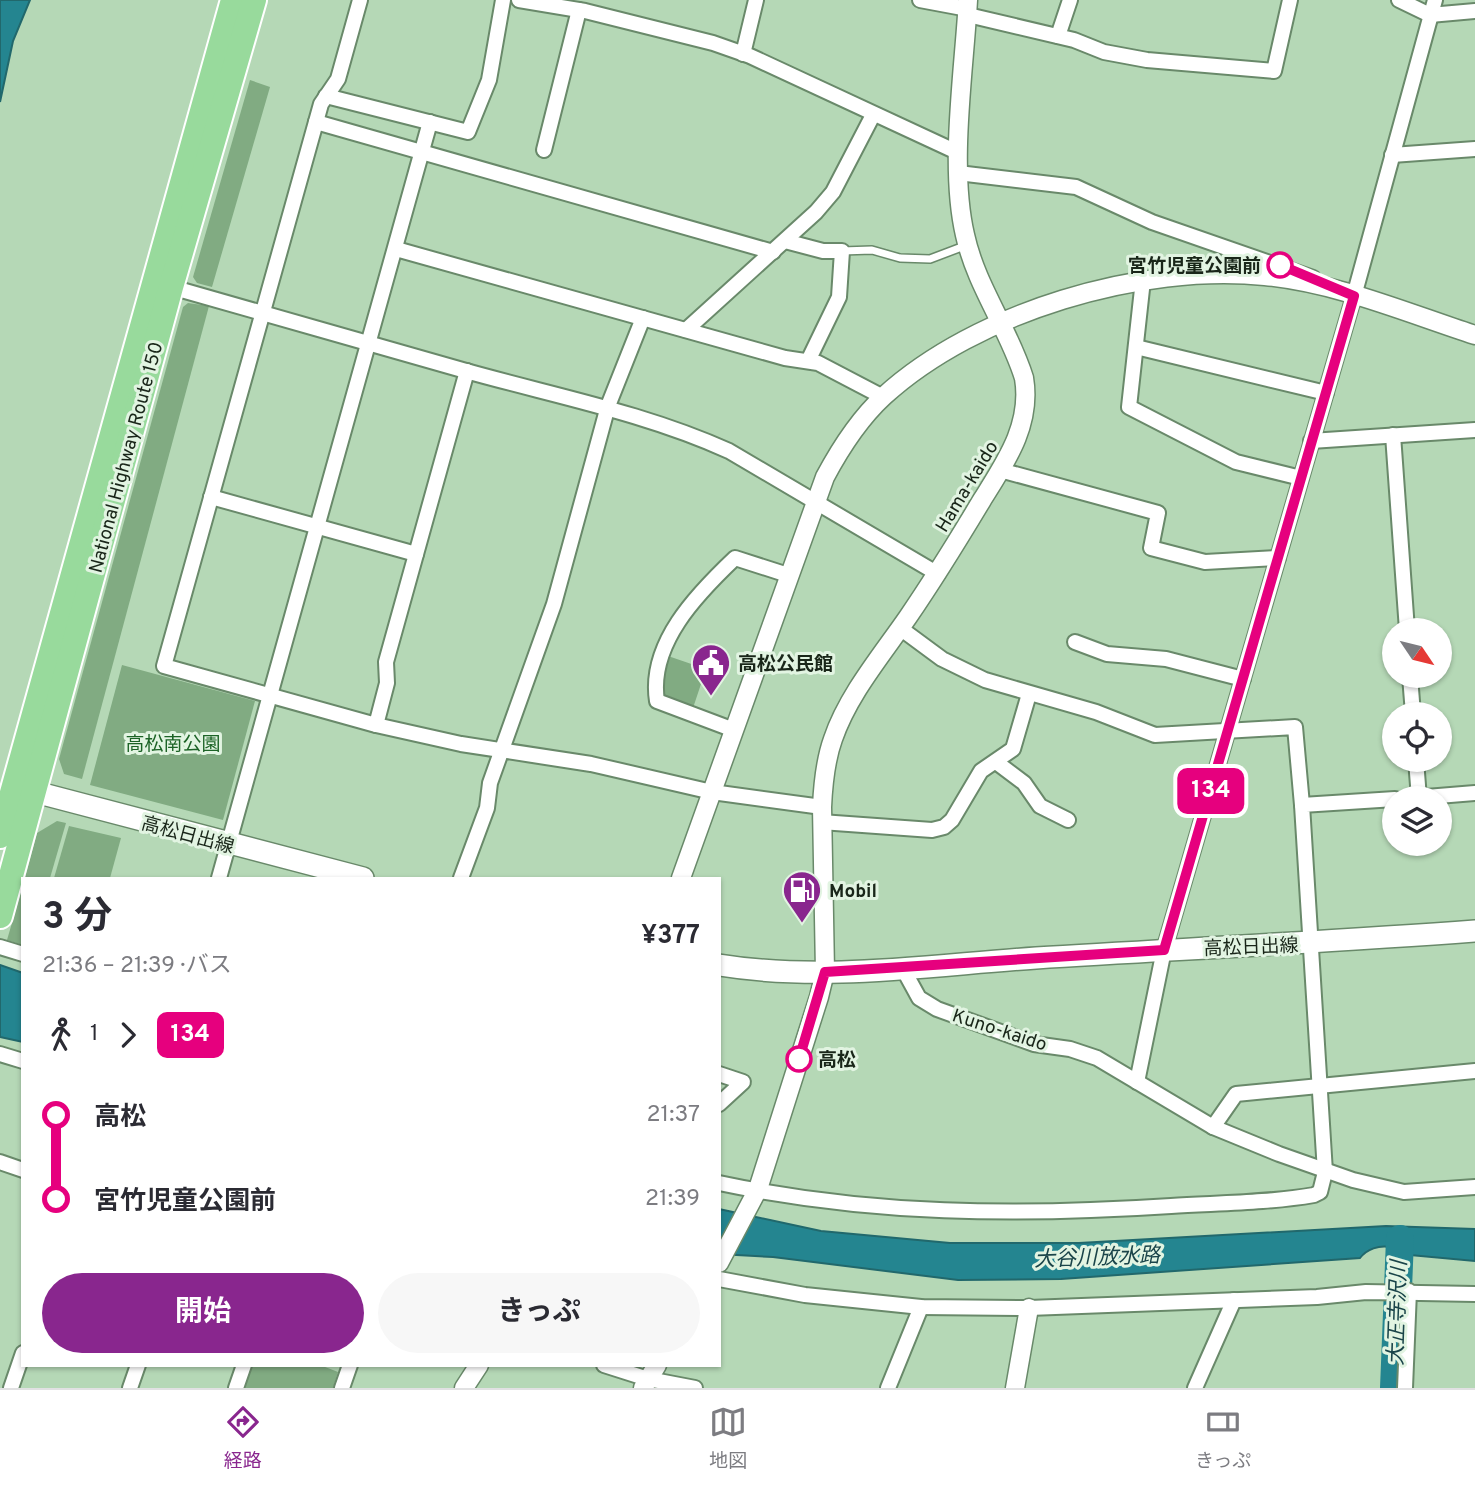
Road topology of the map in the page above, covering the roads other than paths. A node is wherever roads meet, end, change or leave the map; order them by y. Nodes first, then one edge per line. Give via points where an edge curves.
1 (233, 0) edge
2 (254, 0) edge
3 (360, 0) edge
4 (503, 0) edge
5 (519, 0) edge
6 (756, 0) edge
7 (920, 0) edge
8 (1070, 0) edge
9 (1290, 0) edge
10 (1399, 0) edge
11 (1434, 0) edge
12 (968, 8) edge
13 (579, 10) junction
14 (1475, 11) edge
15 (1430, 15) junction
16 (1058, 36) junction
17 (743, 54) junction
18 (326, 96) junction
19 (873, 115) junction
20 (316, 122) junction
21 (430, 122) junction
22 (1475, 149) edge
23 (544, 150) dead end
24 (422, 152) junction
25 (959, 153) junction
26 (1392, 155) junction
27 (958, 173) junction
28 (785, 241) junction
29 (967, 244) junction
30 (396, 248) junction
31 (842, 251) junction
32 (773, 252) junction
33 (1143, 280) junction
34 (170, 287) junction
35 (1348, 295) junction
36 (263, 313) junction
37 (643, 318) junction
38 (1002, 323) junction
39 (686, 330) junction
40 (1475, 335) edge
41 (369, 342) junction
42 (1136, 347) junction
43 (808, 361) junction
44 (467, 371) junction
45 (1326, 393) junction
46 (883, 397) junction
47 (608, 406) junction
48 (1475, 430) edge
49 (1392, 435) junction
50 (1311, 441) junction
51 (1000, 470) junction
52 (1301, 478) junction
53 (211, 497) junction
54 (815, 504) junction
55 (318, 526) junction
56 (416, 554) junction
57 (1278, 558) junction
58 (938, 574) junction
59 (788, 575) junction
60 (1406, 618) edge
61 (900, 628) junction
62 (1075, 642) dead end
63 (1243, 679) junction
64 (1029, 694) junction
65 (270, 695) junction
66 (376, 725) junction
67 (734, 730) junction
68 (1228, 731) junction
69 (503, 749) junction
70 (996, 762) junction
71 (24, 790) junction
72 (712, 792) junction
73 (1475, 793) edge
74 (1452, 795) edge
75 (1382, 800) edge
76 (1302, 805) junction
77 (821, 815) junction
78 (1068, 820) dead end
79 (0, 836) edge
80 (228, 845) junction
81 (219, 877) edge
82 (359, 877) edge
83 (461, 877) edge
84 (681, 877) edge
85 (0, 916) edge
86 (1475, 931) edge
87 (1312, 944) junction
88 (0, 947) edge
89 (1164, 950) junction
90 (21, 953) edge
91 (721, 965) edge
92 (902, 967) junction
93 (825, 972) junction
94 (0, 1054) edge
95 (21, 1060) edge
96 (1475, 1071) edge
97 (721, 1075) edge
98 (1137, 1082) junction
99 (1320, 1087) junction
100 (721, 1102) edge
101 (1213, 1127) junction
102 (0, 1162) edge
103 (21, 1169) edge
104 (1325, 1172) junction
105 (721, 1183) edge
106 (1475, 1187) edge
107 (758, 1189) junction
108 (721, 1259) edge
109 (721, 1279) edge
110 (1403, 1291) junction
111 (1475, 1294) edge
112 (1234, 1300) junction
113 (921, 1307) junction
114 (1029, 1308) junction
115 (21, 1358) edge
116 (137, 1367) edge
117 (243, 1367) edge
118 (349, 1367) edge
119 (478, 1367) edge
120 (612, 1367) edge
121 (649, 1377) edge
122 (0, 1385) edge
123 (1019, 1387) edge
124 (8, 1388) edge
125 (130, 1388) edge
126 (236, 1388) edge
127 (342, 1388) edge
128 (464, 1388) edge
129 (695, 1388) edge
130 (888, 1388) edge
131 (1195, 1388) edge
132 (1405, 1388) edge

1 - 71 highway, National Highway Route 150
2 - 34 highway, National Highway Route 150
3 - 18 street via 338,79
4 - 21 street via 489,80 468,132
5 - 13 street
6 - 17 street
7 - 12 street
8 - 16 street
9 - 16 street via 1274,71 1147,60
10 - 15 street
11 - 15 street
12 - 16 street
12 - 25 street, Hama-kaido
13 - 17 street via 677,32
13 - 23 street
14 - 15 street
15 - 26 street
17 - 19 street
18 - 20 street
18 - 21 street
19 - 25 street
19 - 28 street via 833,192
20 - 24 street
20 - 36 street
21 - 24 street
22 - 26 street
24 - 30 street
24 - 32 street
25 - 27 street, Hama-kaido
26 - 35 street
27 - 29 street, Hama-kaido
27 - 35 street via 1076,187 1152,222 1280,265
28 - 31 street
28 - 32 street
29 - 31 lane via 930,259 900,258 872,250
29 - 38 street, Hama-kaido
30 - 37 street
30 - 41 street
31 - 43 street via 839,297
32 - 39 street
33 - 35 street via 1264,276
33 - 38 street
33 - 42 street
34 - 36 street
34 - 71 highway, National Highway Route 150
35 - 40 street
35 - 45 street
36 - 41 street
36 - 53 street
37 - 39 street
37 - 47 street
38 - 46 street via 934,357
38 - 51 street, Hama-kaido via 1027,395 1017,440
39 - 43 street
41 - 44 street
41 - 55 street
42 - 45 street
42 - 52 street via 1129,407 1236,462
43 - 46 street
44 - 47 street
44 - 56 street
45 - 50 street
46 - 54 street via 841,448
47 - 54 street via 729,452
47 - 69 street via 560,586
48 - 49 street
49 - 50 street
49 - 60 street
50 - 52 street
51 - 57 street via 1158,513 1151,548 1205,562
51 - 58 street, Hama-kaido
52 - 57 street
53 - 55 street
53 - 65 street via 164,666
54 - 58 street
54 - 59 street
55 - 56 street
55 - 65 street
56 - 66 street via 386,662 387,683
57 - 63 street
58 - 61 street, Hama-kaido
59 - 67 street
59 - 67 street via 735,558 700,592 671,631 655,687 657,701
61 - 64 street via 942,659
61 - 77 street, Hama-kaido via 837,729 827,759
62 - 63 street via 1107,654 1166,659
63 - 68 street
64 - 68 street via 1096,712 1155,735
64 - 70 street via 1013,748
65 - 66 street
65 - 80 street
66 - 69 street
67 - 72 street
68 - 76 street via 1295,727
68 - 89 street
69 - 72 street
69 - 83 street
70 - 77 street via 981,771 944,827 932,830
70 - 78 street via 1024,783 1040,806
71 - 79 highway, National Highway Route 150
71 - 80 main road, 高松日出線
71 - 85 highway, National Highway Route 150
72 - 77 street
72 - 84 street
73 - 74 street
75 - 76 street
76 - 87 street
77 - 93 street, Hama-kaido
80 - 81 street
80 - 82 main road, 高松日出線
86 - 87 main road, 高松日出線
87 - 89 main road, 高松日出線
87 - 99 street
88 - 90 street
89 - 92 main road, 高松日出線
89 - 98 street
91 - 93 main road via 796,975
92 - 93 main road
92 - 98 street, Kuno-kaido via 919,998 937,1009 1034,1044 1097,1058
93 - 107 street
94 - 95 street
96 - 99 street
97 - 100 street via 743,1082
98 - 101 street, Kuno-kaido
99 - 101 street via 1236,1094
99 - 104 street
101 - 104 street, Kuno-kaido
102 - 103 street
104 - 106 street, Kuno-kaido via 1404,1192
104 - 107 street via 1320,1192 1307,1197 1038,1214 887,1207
105 - 107 street
107 - 108 street
109 - 113 street via 804,1295
110 - 111 street
110 - 112 street
110 - 132 street
112 - 114 street
112 - 131 street
113 - 114 street
113 - 130 street
114 - 123 street
115 - 124 street
116 - 125 street
117 - 126 street
118 - 127 street
119 - 128 street
120 - 121 street
121 - 129 street
122 - 124 street

